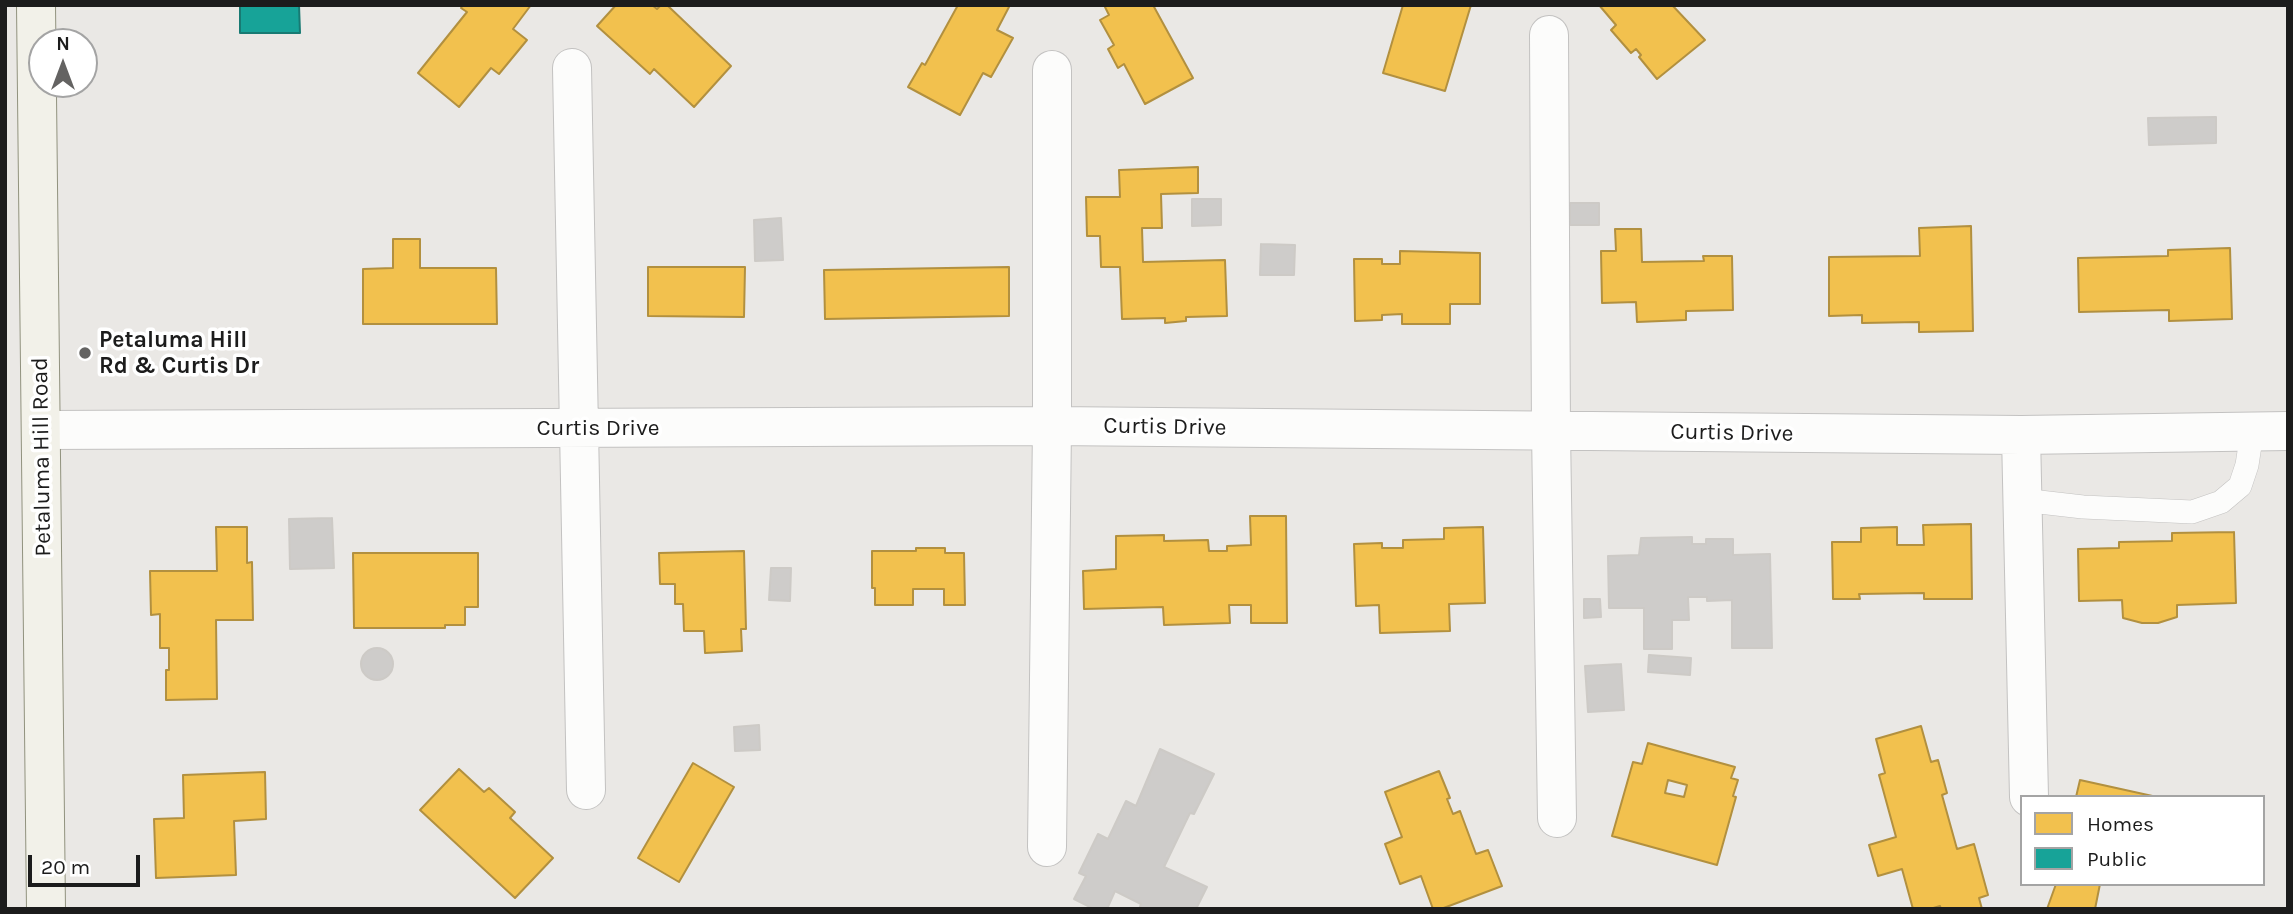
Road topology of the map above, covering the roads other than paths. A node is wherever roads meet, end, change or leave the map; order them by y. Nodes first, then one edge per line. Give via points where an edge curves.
1 (36, 5) edge
2 (1549, 35) dead end
3 (572, 68) dead end
4 (1052, 70) dead end
5 (1052, 426) junction
6 (579, 428) junction
7 (43, 430) junction
8 (1551, 431) junction
9 (2270, 431) edge
10 (2021, 435) junction
11 (2022, 500) junction
12 (586, 790) dead end
13 (2029, 795) edge
14 (1557, 818) dead end
15 (1047, 847) dead end
16 (46, 909) edge

1 - 7 main road, Petaluma Hill Road
2 - 8 street
3 - 6 street
4 - 5 street
5 - 6 street, Curtis Drive
5 - 8 street, Curtis Drive
5 - 15 street
6 - 7 street, Curtis Drive
6 - 12 street
7 - 16 main road, Petaluma Hill Road
8 - 10 street, Curtis Drive
8 - 14 street
9 - 10 street, Curtis Drive
9 - 11 lane via 2247,465 2240,486 2221,502 2192,512
10 - 11 street
11 - 13 street

